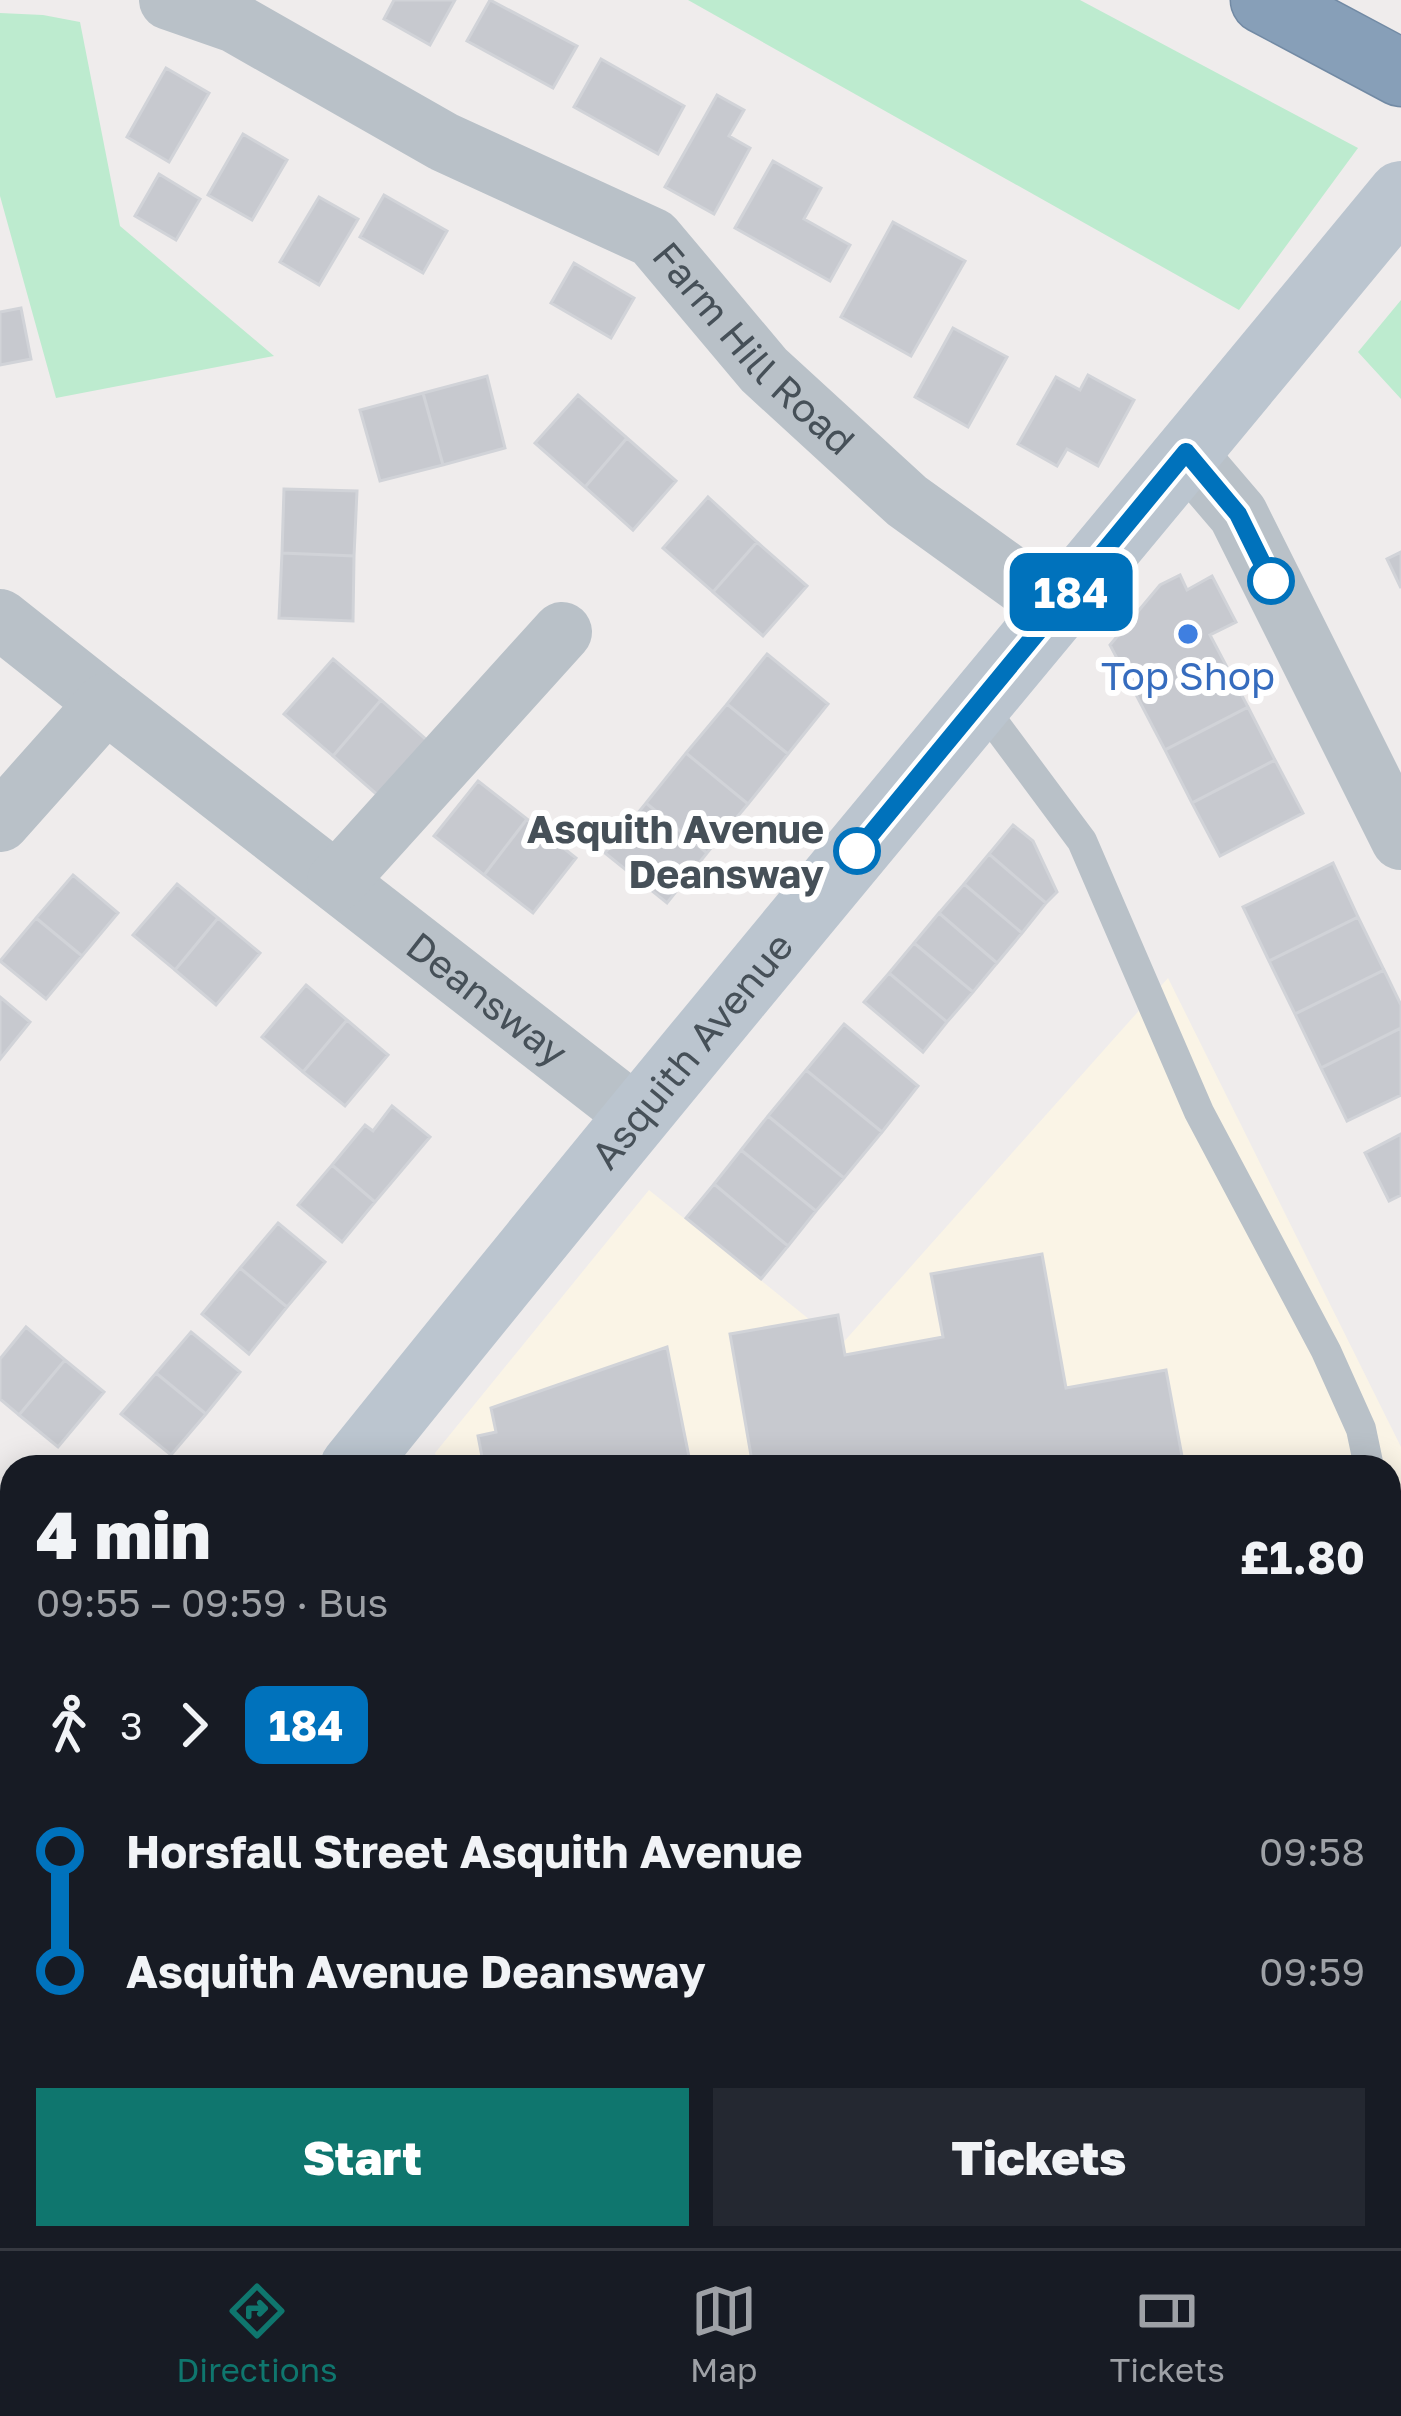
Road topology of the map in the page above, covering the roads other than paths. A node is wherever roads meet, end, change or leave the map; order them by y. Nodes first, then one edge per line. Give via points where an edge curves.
1 (169, 0) edge
2 (1264, 0) edge
3 (1401, 74) edge
4 (1401, 194) edge
5 (1186, 452) junction
6 (1057, 609) junction
7 (0, 619) edge
8 (562, 632) dead end
9 (106, 703) junction
10 (981, 705) junction
11 (0, 822) edge
12 (1401, 840) edge
13 (337, 880) junction
14 (636, 1115) junction
15 (363, 1455) edge
16 (1366, 1455) edge

1 - 6 street, Farm Hill Road via 235,23 444,142 653,238 764,370 907,501
2 - 3 highway
4 - 5 main road, Asquith Avenue
5 - 6 main road, Asquith Avenue
5 - 12 street via 1238,514
6 - 10 main road, Asquith Avenue
7 - 9 street, Deansway
8 - 13 street
9 - 11 street
9 - 13 street, Deansway
10 - 14 main road, Asquith Avenue
10 - 16 lane via 1082,841 1199,1112 1326,1351
13 - 14 street, Deansway
14 - 15 main road, Asquith Avenue

